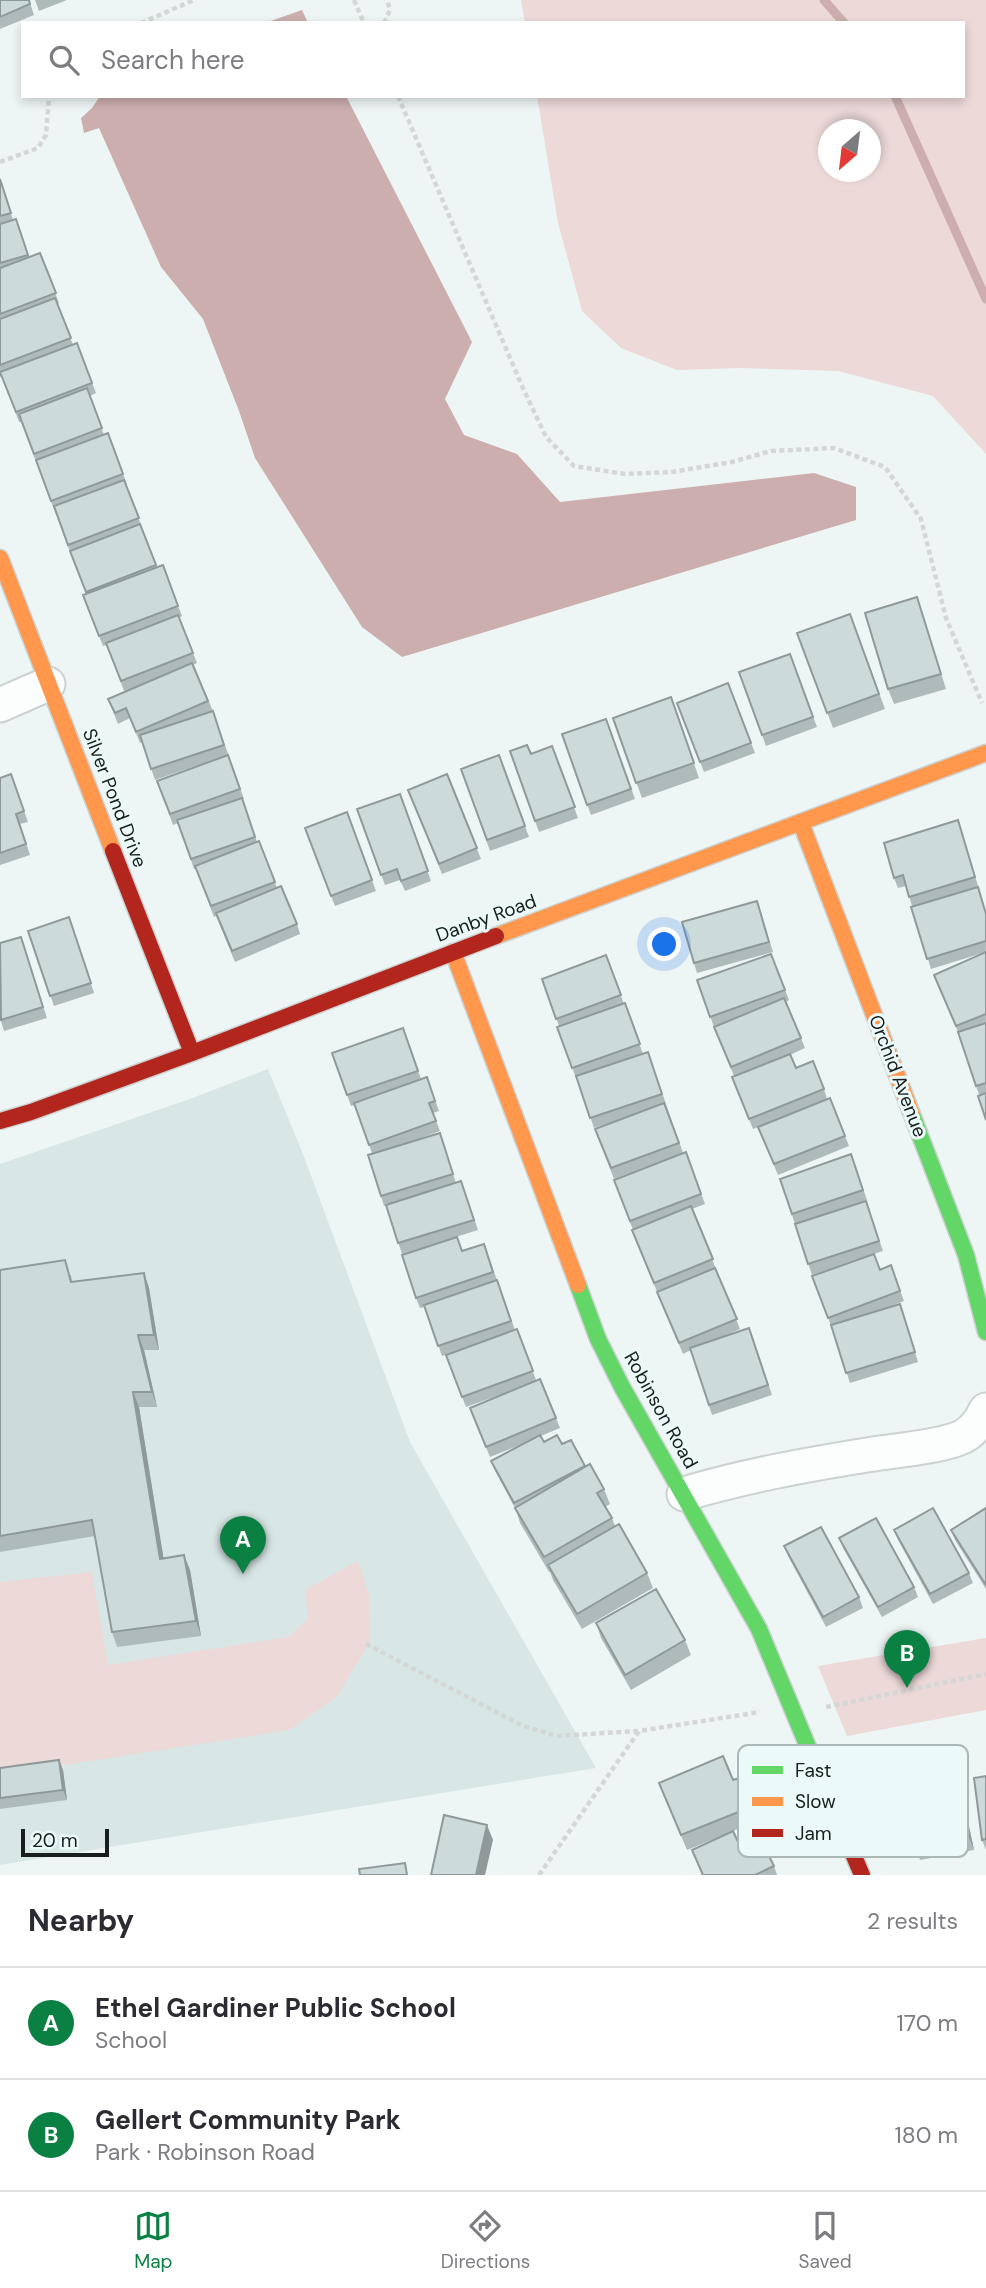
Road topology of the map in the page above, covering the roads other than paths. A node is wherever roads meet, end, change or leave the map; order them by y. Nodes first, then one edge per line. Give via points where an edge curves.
1 (0, 558) edge
2 (48, 684) junction
3 (0, 705) edge
4 (986, 753) edge
5 (801, 823) junction
6 (453, 952) junction
7 (192, 1053) junction
8 (0, 1121) edge
9 (986, 1332) edge
10 (986, 1410) edge
11 (684, 1494) junction
12 (808, 1745) edge
13 (855, 1857) edge
14 (862, 1875) edge

1 - 2 street, Silver Pond Drive
2 - 3 street
2 - 7 street, Silver Pond Drive
4 - 5 street, Danby Road
5 - 6 street, Danby Road
5 - 9 street, Orchid Avenue via 966,1255
6 - 7 street, Danby Road
6 - 11 street, Robinson Road via 598,1339
7 - 8 street, Danby Road
10 - 11 street via 962,1437 788,1468
11 - 12 street, Robinson Road via 760,1629
13 - 14 street, Robinson Road

